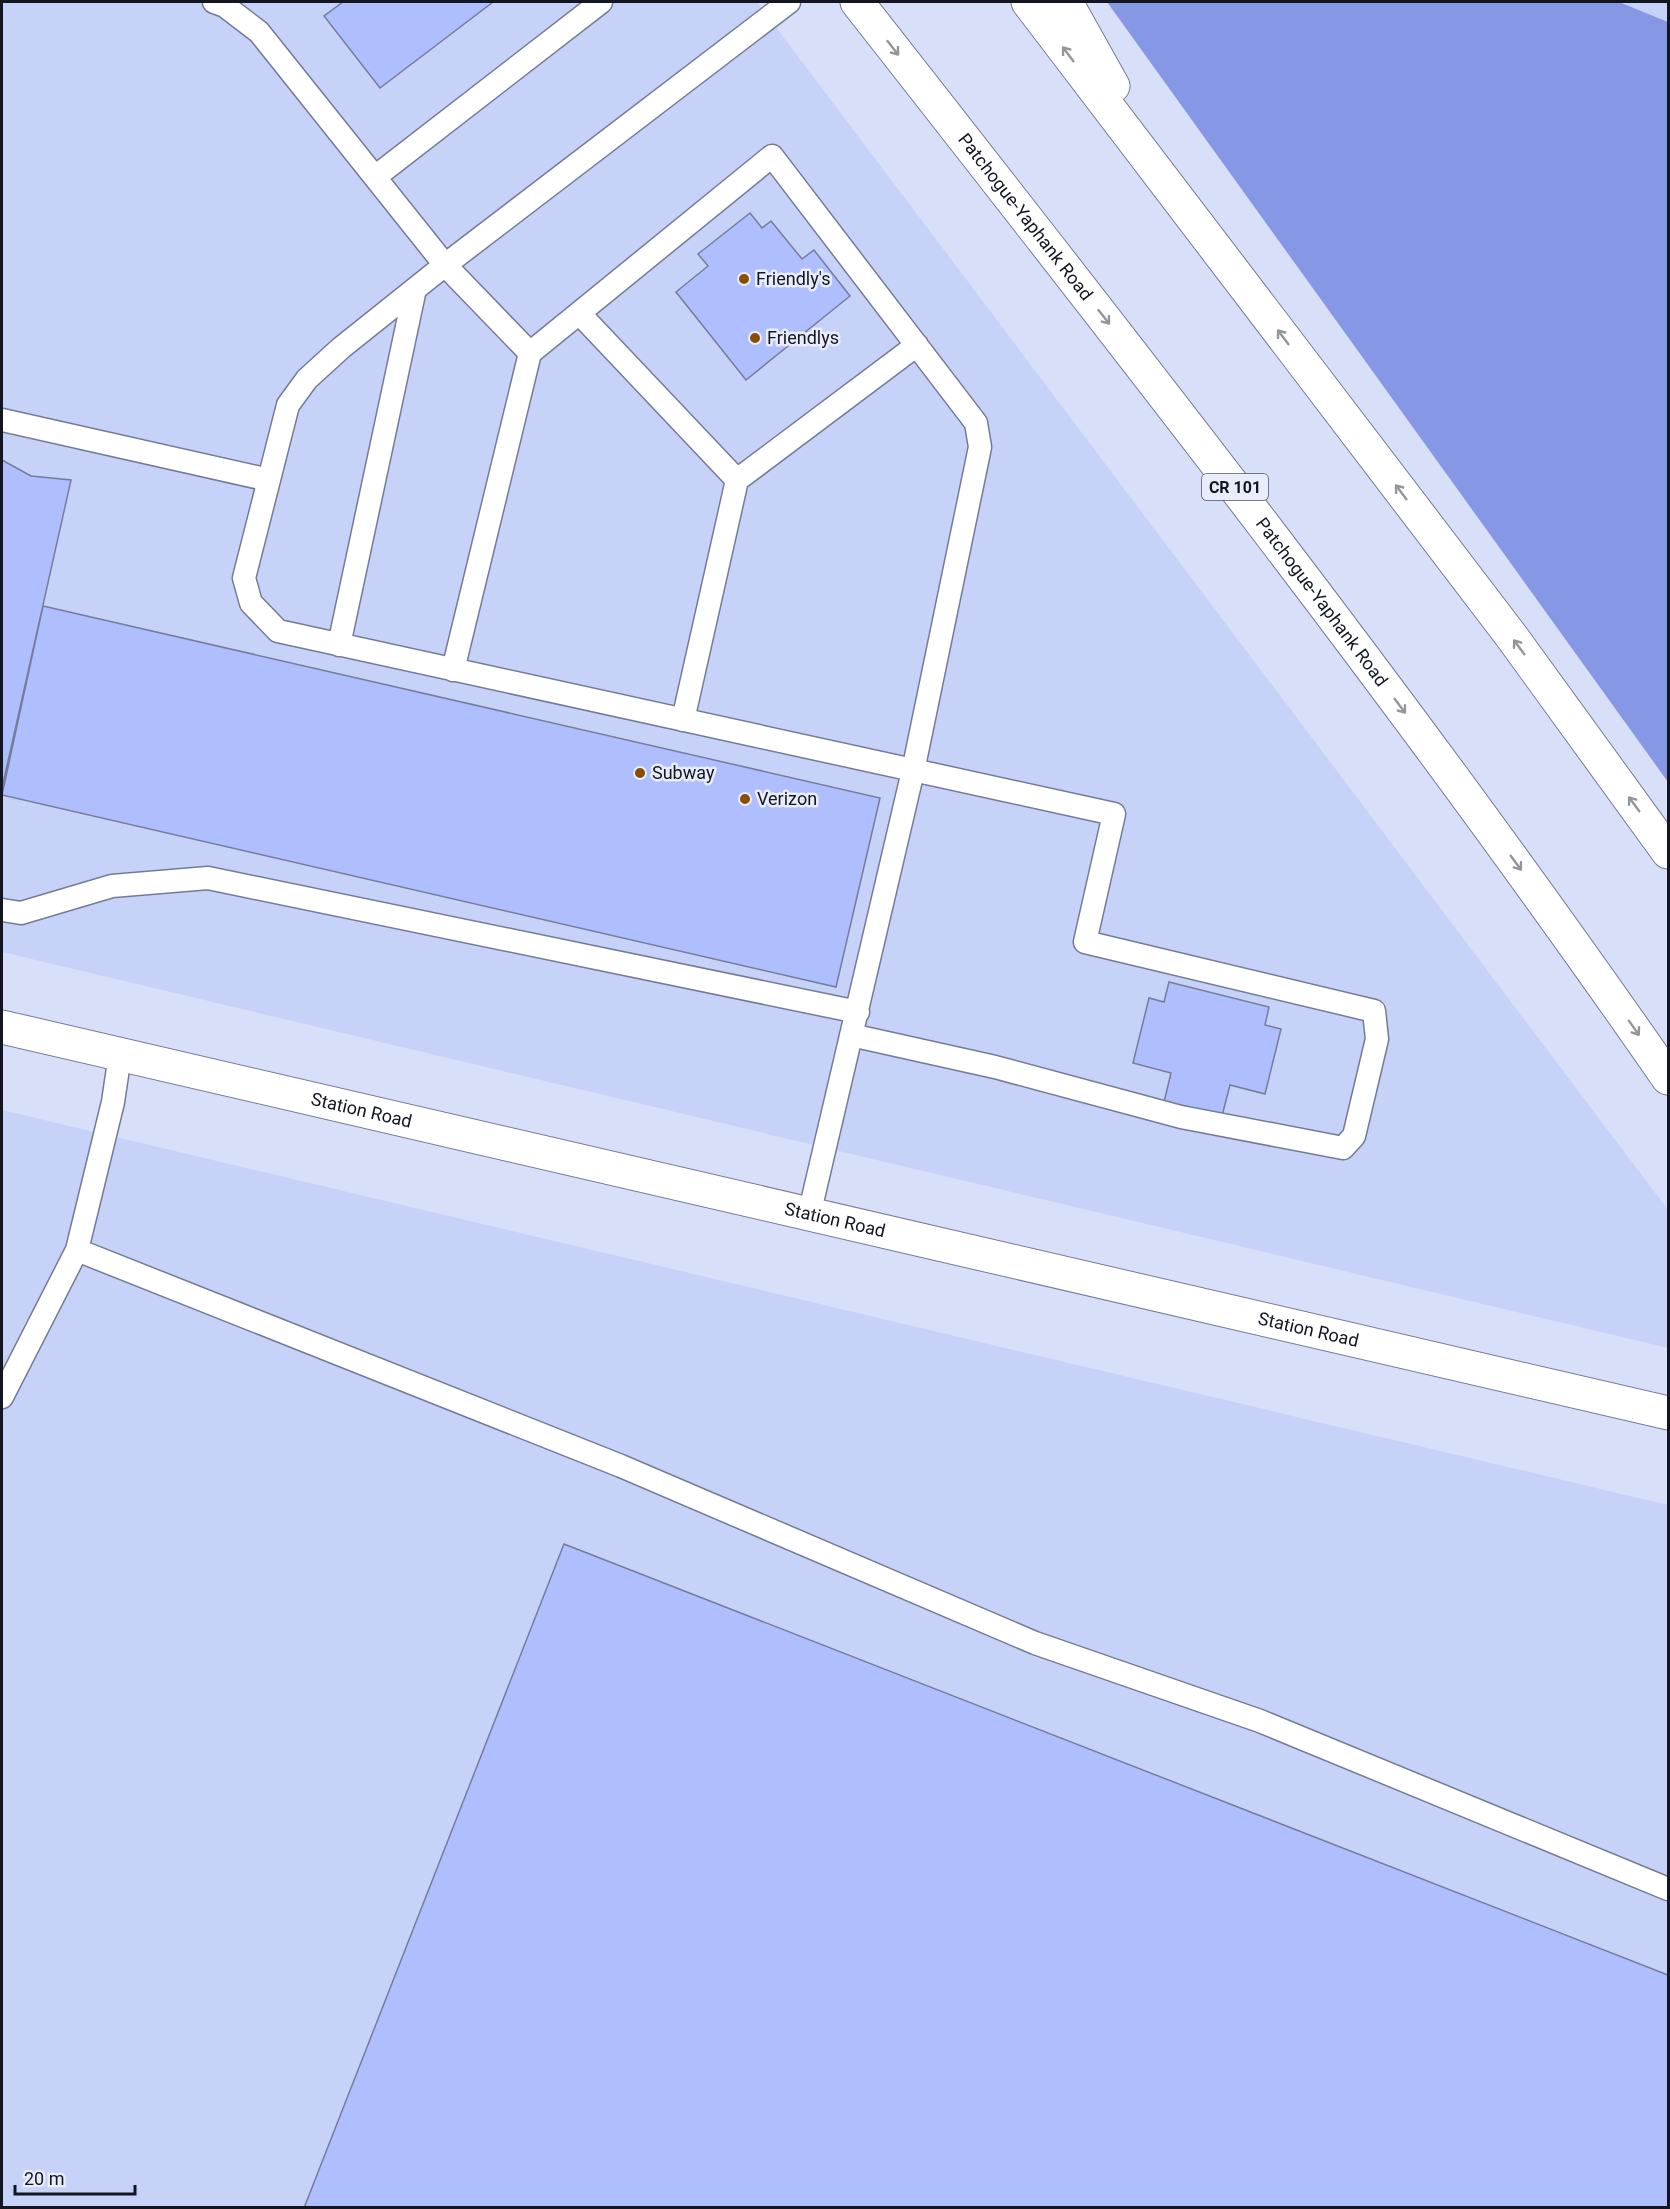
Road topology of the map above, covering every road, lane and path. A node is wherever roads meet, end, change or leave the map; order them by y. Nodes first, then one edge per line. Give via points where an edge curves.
1 (214, 2) edge
2 (601, 2) edge
3 (789, 2) edge
4 (857, 2) edge
5 (1028, 2) edge
6 (1066, 2) edge
7 (375, 177) junction
8 (1167, 184) junction
9 (445, 265) junction
10 (415, 289) junction
11 (579, 313) junction
12 (917, 345) junction
13 (530, 353) junction
14 (2, 420) edge
15 (269, 480) junction
16 (737, 480) junction
17 (339, 645) junction
18 (453, 670) junction
19 (683, 720) junction
20 (914, 771) junction
21 (1668, 852) edge
22 (2, 910) edge
23 (858, 1012) junction
24 (2, 1027) edge
25 (851, 1035) junction
26 (120, 1055) junction
27 (1668, 1078) edge
28 (809, 1215) junction
29 (76, 1250) junction
30 (2, 1397) edge
31 (1668, 1413) edge
32 (1668, 1888) edge

1 - 7 lane via 259,32
2 - 7 lane
3 - 9 lane
4 -> 27 main road, Patchogue-Yaphank Road / CR 101 via 1260,519 1601,980
8 -> 5 main road
6 - 8 main road
7 - 9 lane
21 -> 8 main road via 1512,637
9 - 10 lane
9 - 13 lane
10 - 15 lane via 307,379 288,405
10 - 17 lane
11 - 12 lane via 772,156
11 - 13 lane
11 - 16 lane
12 - 16 lane
12 - 20 lane via 976,423 980,447
13 - 18 lane
14 - 15 lane
15 - 17 lane via 244,578 251,603 278,631
16 - 19 lane
17 - 18 lane
18 - 19 lane
19 - 20 lane
20 - 23 lane
20 - 25 lane via 1114,814 1085,942 1374,1011 1377,1039 1354,1136 1343,1148 1181,1117 996,1067
22 - 23 lane via 21,912 112,886 208,878
23 - 25 lane
24 - 26 main road, Station Road
25 - 28 lane
26 - 28 main road, Station Road
26 - 29 lane via 114,1102
28 - 31 main road, Station Road
29 - 30 lane
29 - 32 lane via 621,1466 1035,1643 1260,1721

